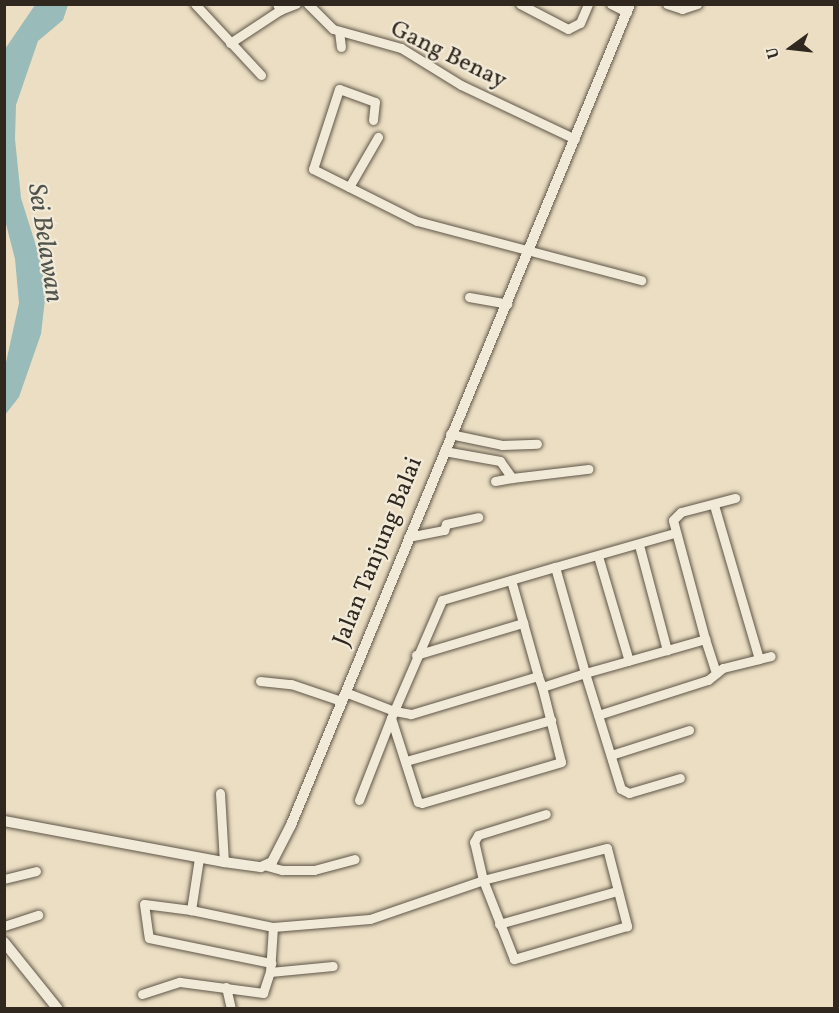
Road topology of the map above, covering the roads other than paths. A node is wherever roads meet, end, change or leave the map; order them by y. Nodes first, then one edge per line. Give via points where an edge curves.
1 (195, 4) edge
2 (296, 4) edge
3 (308, 4) edge
4 (520, 4) edge
5 (588, 4) edge
6 (611, 4) edge
7 (667, 4) edge
8 (697, 4) edge
9 (278, 7) edge
10 (628, 8) edge
11 (339, 31) junction
12 (230, 43) junction
13 (340, 47) dead end
14 (261, 75) dead end
15 (373, 120) dead end
16 (378, 137) dead end
17 (575, 139) junction
18 (349, 187) junction
19 (529, 249) junction
20 (641, 280) dead end
21 (469, 297) dead end
22 (507, 304) junction
23 (450, 434) junction
24 (537, 444) dead end
25 (444, 451) junction
26 (588, 469) dead end
27 (512, 478) junction
28 (495, 481) dead end
29 (735, 498) dead end
30 (714, 505) junction
31 (478, 517) dead end
32 (674, 533) junction
33 (408, 537) junction
34 (639, 545) junction
35 (598, 556) junction
36 (555, 567) junction
37 (511, 580) junction
38 (524, 623) junction
39 (705, 639) junction
40 (668, 650) junction
41 (416, 656) junction
42 (771, 656) dead end
43 (759, 659) junction
44 (629, 661) junction
45 (585, 673) junction
46 (716, 673) junction
47 (538, 676) junction
48 (260, 681) dead end
49 (542, 687) junction
50 (343, 696) junction
51 (393, 715) junction
52 (598, 715) junction
53 (551, 720) junction
54 (689, 730) dead end
55 (611, 755) junction
56 (406, 761) junction
57 (680, 778) dead end
58 (220, 793) dead end
59 (359, 800) dead end
60 (546, 814) dead end
61 (4, 820) edge
62 (199, 858) junction
63 (355, 859) dead end
64 (224, 862) junction
65 (267, 866) junction
66 (36, 871) dead end
67 (4, 879) edge
68 (483, 880) junction
69 (617, 891) junction
70 (192, 910) junction
71 (38, 915) dead end
72 (499, 924) junction
73 (4, 926) edge
74 (273, 927) junction
75 (4, 942) edge
76 (333, 966) dead end
77 (271, 968) junction
78 (226, 987) junction
79 (142, 994) dead end
80 (57, 1008) edge
81 (231, 1008) edge

1 - 12 street
2 - 9 street
3 - 11 street, Gang Benay
4 - 5 street via 568,29 577,26
6 - 10 street
7 - 8 street via 682,9
9 - 12 street
10 - 17 street, Jalan Tanjung Balai
11 - 13 street
11 - 17 street, Gang Benay via 401,48 461,85
12 - 14 street
15 - 18 street via 375,102 339,89 313,169
16 - 18 street
17 - 19 street, Jalan Tanjung Balai
18 - 19 street via 417,221
19 - 20 street
19 - 22 street, Jalan Tanjung Balai
21 - 22 street
22 - 23 street, Jalan Tanjung Balai
23 - 24 street via 502,445
23 - 25 street, Jalan Tanjung Balai
25 - 27 street via 500,461
25 - 33 street, Jalan Tanjung Balai
26 - 27 street
27 - 28 street
29 - 30 street
30 - 32 street via 676,515
30 - 43 street
31 - 33 street via 446,524 444,530
32 - 34 street
32 - 39 street
33 - 50 street, Jalan Tanjung Balai
34 - 35 street
34 - 40 street
35 - 36 street
35 - 44 street
36 - 37 street
36 - 45 street
37 - 38 street
37 - 41 street via 442,600
38 - 41 street
38 - 47 street
39 - 40 street
39 - 46 street
40 - 44 street
41 - 51 street
42 - 43 street
43 - 46 street
44 - 45 street
45 - 49 street
45 - 52 street
46 - 52 street via 708,680
47 - 49 street
47 - 51 street via 411,714
48 - 50 street
49 - 53 street
50 - 51 street
50 - 65 street, Jalan Tanjung Balai via 291,825
51 - 56 street
51 - 59 street
52 - 55 street
53 - 56 street
53 - 56 street via 560,763 434,800 418,802
54 - 55 street
55 - 57 street via 625,792
58 - 64 street
60 - 68 street via 475,838
61 - 62 street
62 - 64 street
62 - 70 street
63 - 65 street via 314,870
64 - 65 street
66 - 67 street
68 - 69 street via 604,847
68 - 72 street
68 - 74 street via 370,919
69 - 72 street
69 - 72 street via 625,928 516,959 510,958
70 - 74 street
70 - 77 street via 144,904 149,938
71 - 73 street
74 - 77 street
75 - 80 street
76 - 77 street
77 - 78 street via 263,993
78 - 79 street via 180,982
78 - 81 street

